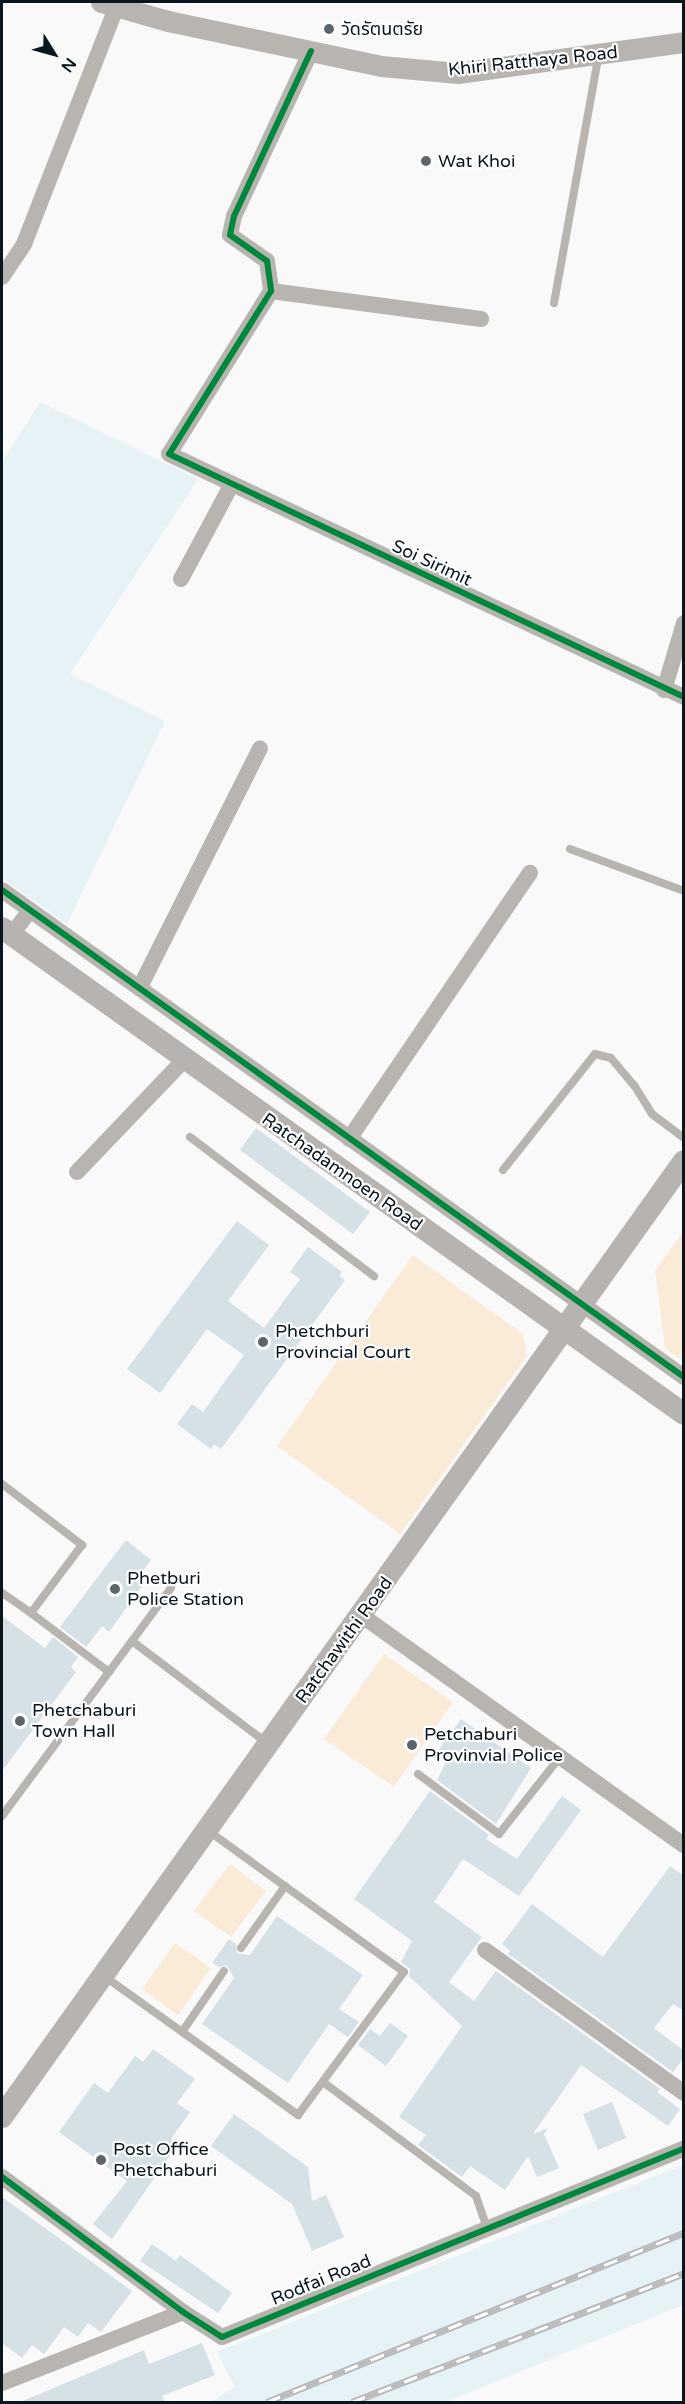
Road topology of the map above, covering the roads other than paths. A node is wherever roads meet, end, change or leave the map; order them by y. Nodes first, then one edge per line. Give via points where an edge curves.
1 (109, 4) edge
2 (684, 42) edge
3 (311, 51) junction
4 (599, 54) junction
5 (2, 278) edge
6 (271, 291) junction
7 (554, 303) dead end
8 (481, 319) dead end
9 (232, 484) junction
10 (181, 579) dead end
11 (684, 622) edge
12 (664, 690) junction
13 (684, 697) edge
14 (260, 748) dead end
15 (570, 849) dead end
16 (530, 873) dead end
17 (2, 890) edge
18 (684, 891) edge
19 (30, 911) junction
20 (6, 931) edge
21 (140, 987) junction
22 (183, 1061) junction
23 (190, 1137) dead end
24 (684, 1138) edge
25 (349, 1139) junction
26 (368, 1153) junction
27 (684, 1161) edge
28 (503, 1170) dead end
29 (77, 1172) dead end
30 (349, 1178) junction
31 (374, 1276) dead end
32 (582, 1306) junction
33 (564, 1330) junction
34 (684, 1377) edge
35 (684, 1414) edge
36 (2, 1484) edge
37 (171, 1588) dead end
38 (2, 1593) edge
39 (31, 1613) junction
40 (361, 1615) junction
41 (132, 1641) junction
42 (109, 1672) junction
43 (269, 1744) junction
44 (560, 1757) junction
45 (418, 1774) dead end
46 (2, 1816) edge
47 (207, 1830) junction
48 (684, 1845) edge
49 (285, 1886) junction
50 (241, 1948) dead end
51 (484, 1950) dead end
52 (224, 1971) dead end
53 (103, 1975) junction
54 (182, 2032) junction
55 (323, 2082) junction
56 (684, 2093) edge
57 (2, 2117) edge
58 (684, 2148) edge
59 (2, 2177) edge
60 (487, 2228) junction
61 (183, 2312) junction
62 (2, 2383) edge

1 - 3 street, Khiri Ratthaya Road via 168,21
1 - 5 street via 24,244
2 - 4 street, Khiri Ratthaya Road
3 - 4 street, Khiri Ratthaya Road via 381,66 458,73
3 - 6 street via 234,216 230,235 267,261
4 - 7 lane
6 - 8 street
6 - 9 street, Soi Sirimit via 169,454
9 - 10 street
9 - 12 street, Soi Sirimit
11 - 12 street
12 - 13 street, Soi Sirimit
14 - 21 street
15 - 18 lane
16 - 25 street
17 - 19 street
19 - 20 street
19 - 21 street
20 - 22 main road, Ratchadamnoen Road
21 - 25 street
22 - 29 street
22 - 30 main road, Ratchadamnoen Road
23 - 31 lane
24 - 28 lane via 652,1114 611,1058 595,1054
25 - 26 street
26 - 30 street
26 - 32 street
27 - 32 main road, Ratchawithi Road
30 - 33 main road, Ratchadamnoen Road
32 - 33 main road, Ratchawithi Road
32 - 34 street
33 - 35 main road, Ratchadamnoen Road
33 - 40 main road, Ratchawithi Road
36 - 39 lane via 82,1545
37 - 41 lane
38 - 39 lane
39 - 42 lane
40 - 43 main road, Ratchawithi Road
40 - 44 street
41 - 42 lane
41 - 43 lane
42 - 46 lane
43 - 47 main road, Ratchawithi Road
44 - 45 lane via 499,1834
44 - 48 street
47 - 49 lane
47 - 53 main road, Ratchawithi Road
49 - 50 lane
49 - 55 lane via 404,1972
51 - 56 street
52 - 54 lane
53 - 54 lane
53 - 57 main road, Ratchawithi Road
54 - 55 lane via 298,2115
55 - 60 lane via 476,2196
58 - 60 street, Rodfai Road
59 - 61 street, Rodfai Road
60 - 61 street, Rodfai Road via 222,2337
61 - 62 street

